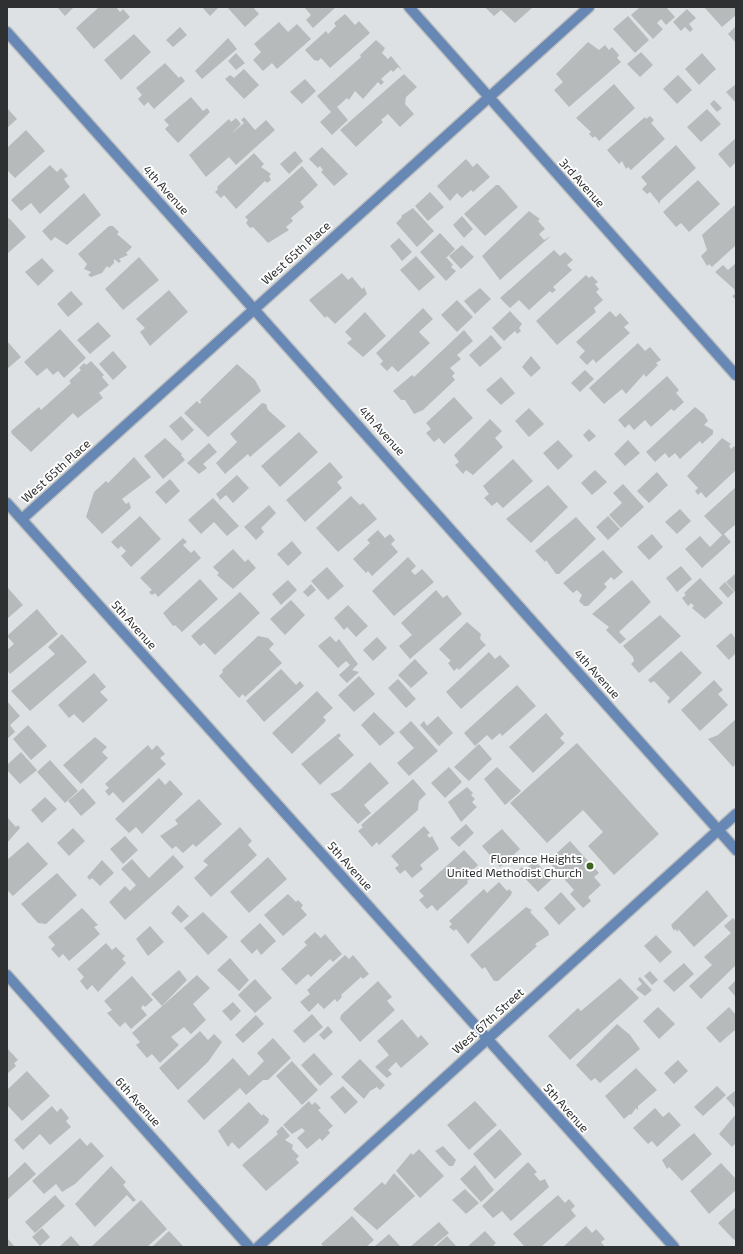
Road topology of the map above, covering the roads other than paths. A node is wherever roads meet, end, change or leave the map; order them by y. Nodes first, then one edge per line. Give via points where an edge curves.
1 (409, 7) edge
2 (589, 7) edge
3 (7, 32) edge
4 (489, 97) junction
5 (255, 308) junction
6 (736, 375) edge
7 (7, 503) edge
8 (22, 519) junction
9 (736, 814) edge
10 (719, 830) junction
11 (736, 850) edge
12 (7, 975) edge
13 (488, 1040) junction
14 (249, 1247) edge
15 (258, 1247) edge
16 (674, 1247) edge

1 - 4 street, 3rd Avenue
2 - 4 street, West 65th Place
3 - 5 street, 4th Avenue
4 - 5 street, West 65th Place
4 - 6 street, 3rd Avenue
5 - 8 street, West 65th Place
5 - 10 street, 4th Avenue
7 - 8 street, 5th Avenue
8 - 13 street, 5th Avenue
9 - 10 street, West 67th Street
10 - 11 street, 4th Avenue
10 - 13 street, West 67th Street
12 - 14 street, 6th Avenue
13 - 15 street, West 67th Street
13 - 16 street, 5th Avenue

